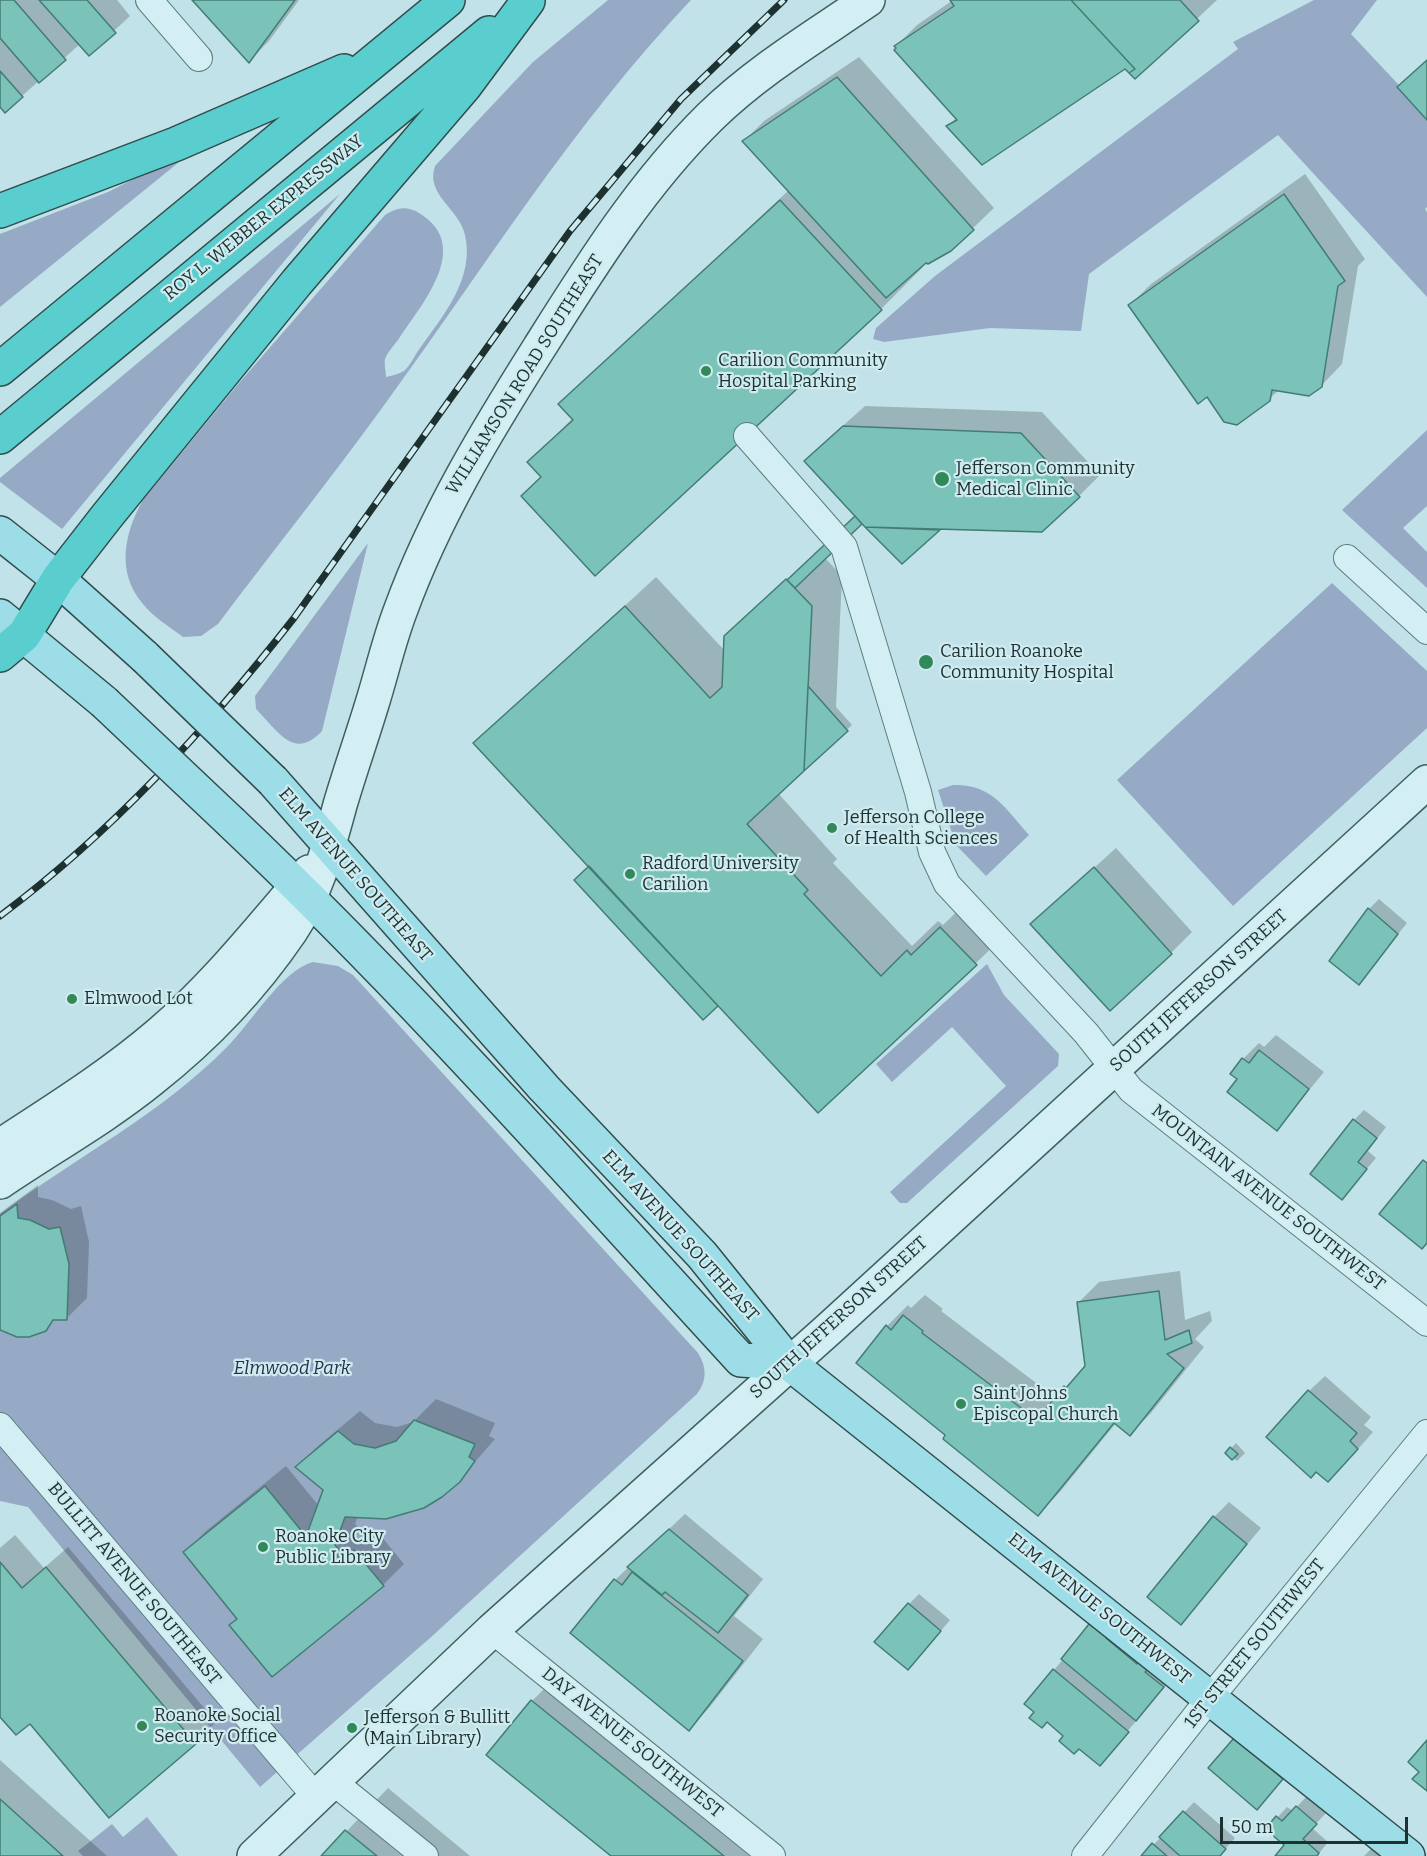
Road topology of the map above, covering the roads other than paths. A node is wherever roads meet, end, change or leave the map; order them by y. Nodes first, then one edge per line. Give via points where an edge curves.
1 (149, 0) edge
2 (448, 0) edge
3 (528, 0) edge
4 (868, 0) edge
5 (381, 54) junction
6 (199, 58) dead end
7 (0, 211) edge
8 (0, 369) edge
9 (747, 436) dead end
10 (0, 437) edge
11 (6, 537) edge
12 (1347, 558) dead end
13 (58, 579) junction
14 (1427, 631) edge
15 (8, 635) edge
16 (1427, 782) edge
17 (330, 848) junction
18 (304, 891) junction
19 (1113, 1069) junction
20 (0, 1146) edge
21 (0, 1182) edge
22 (1427, 1323) edge
23 (789, 1363) junction
24 (0, 1426) edge
25 (1427, 1433) edge
26 (492, 1630) junction
27 (1210, 1698) junction
28 (323, 1788) junction
29 (254, 1856) edge
30 (425, 1856) edge
31 (772, 1856) edge
32 (1085, 1856) edge
33 (1408, 1856) edge

1 - 6 street
2 - 5 highway
3 - 10 highway, ROY L. WEBBER EXPRESSWAY
3 - 13 highway via 465,86 289,291
4 - 17 main road, WILLIAMSON ROAD SOUTHEAST via 754,79 709,118 650,184 573,293 454,489 412,579 387,649
5 - 7 highway via 176,144
5 - 8 highway
9 - 19 street, MOUNTAIN AVENUE SOUTHWEST via 844,547 918,792 932,852 947,884 1086,1033
11 - 13 main road, ELM AVENUE SOUTHEAST
12 - 14 street
13 - 15 highway
13 - 17 main road, ELM AVENUE SOUTHEAST, bridge via 273,781
15 - 18 main road, bridge via 104,702
16 - 19 main road, SOUTH JEFFERSON STREET
17 - 18 main road, WILLIAMSON ROAD SOUTHEAST
17 - 23 main road, ELM AVENUE SOUTHEAST via 544,1088 702,1256
18 - 20 main road, WILLIAMSON ROAD SOUTHEAST via 161,1032 87,1090
18 - 21 main road, WILLIAMSON ROAD SOUTHEAST via 292,929 262,969 181,1055 125,1100
18 - 23 main road via 412,1001 741,1360
19 - 22 street, MOUNTAIN AVENUE SOUTHWEST via 1131,1090
19 - 23 main road, SOUTH JEFFERSON STREET
23 - 26 main road, SOUTH JEFFERSON STREET
23 - 27 main road, ELM AVENUE SOUTHWEST
24 - 28 street, BULLITT AVENUE SOUTHEAST
25 - 27 street, 1ST STREET SOUTHWEST
26 - 28 main road, SOUTH JEFFERSON STREET
26 - 31 street, DAY AVENUE SOUTHWEST
27 - 32 street, 1ST STREET SOUTHWEST
27 - 33 main road, ELM AVENUE SOUTHWEST
28 - 29 main road, SOUTH JEFFERSON STREET
28 - 30 street, BULLITT AVENUE SOUTHEAST

